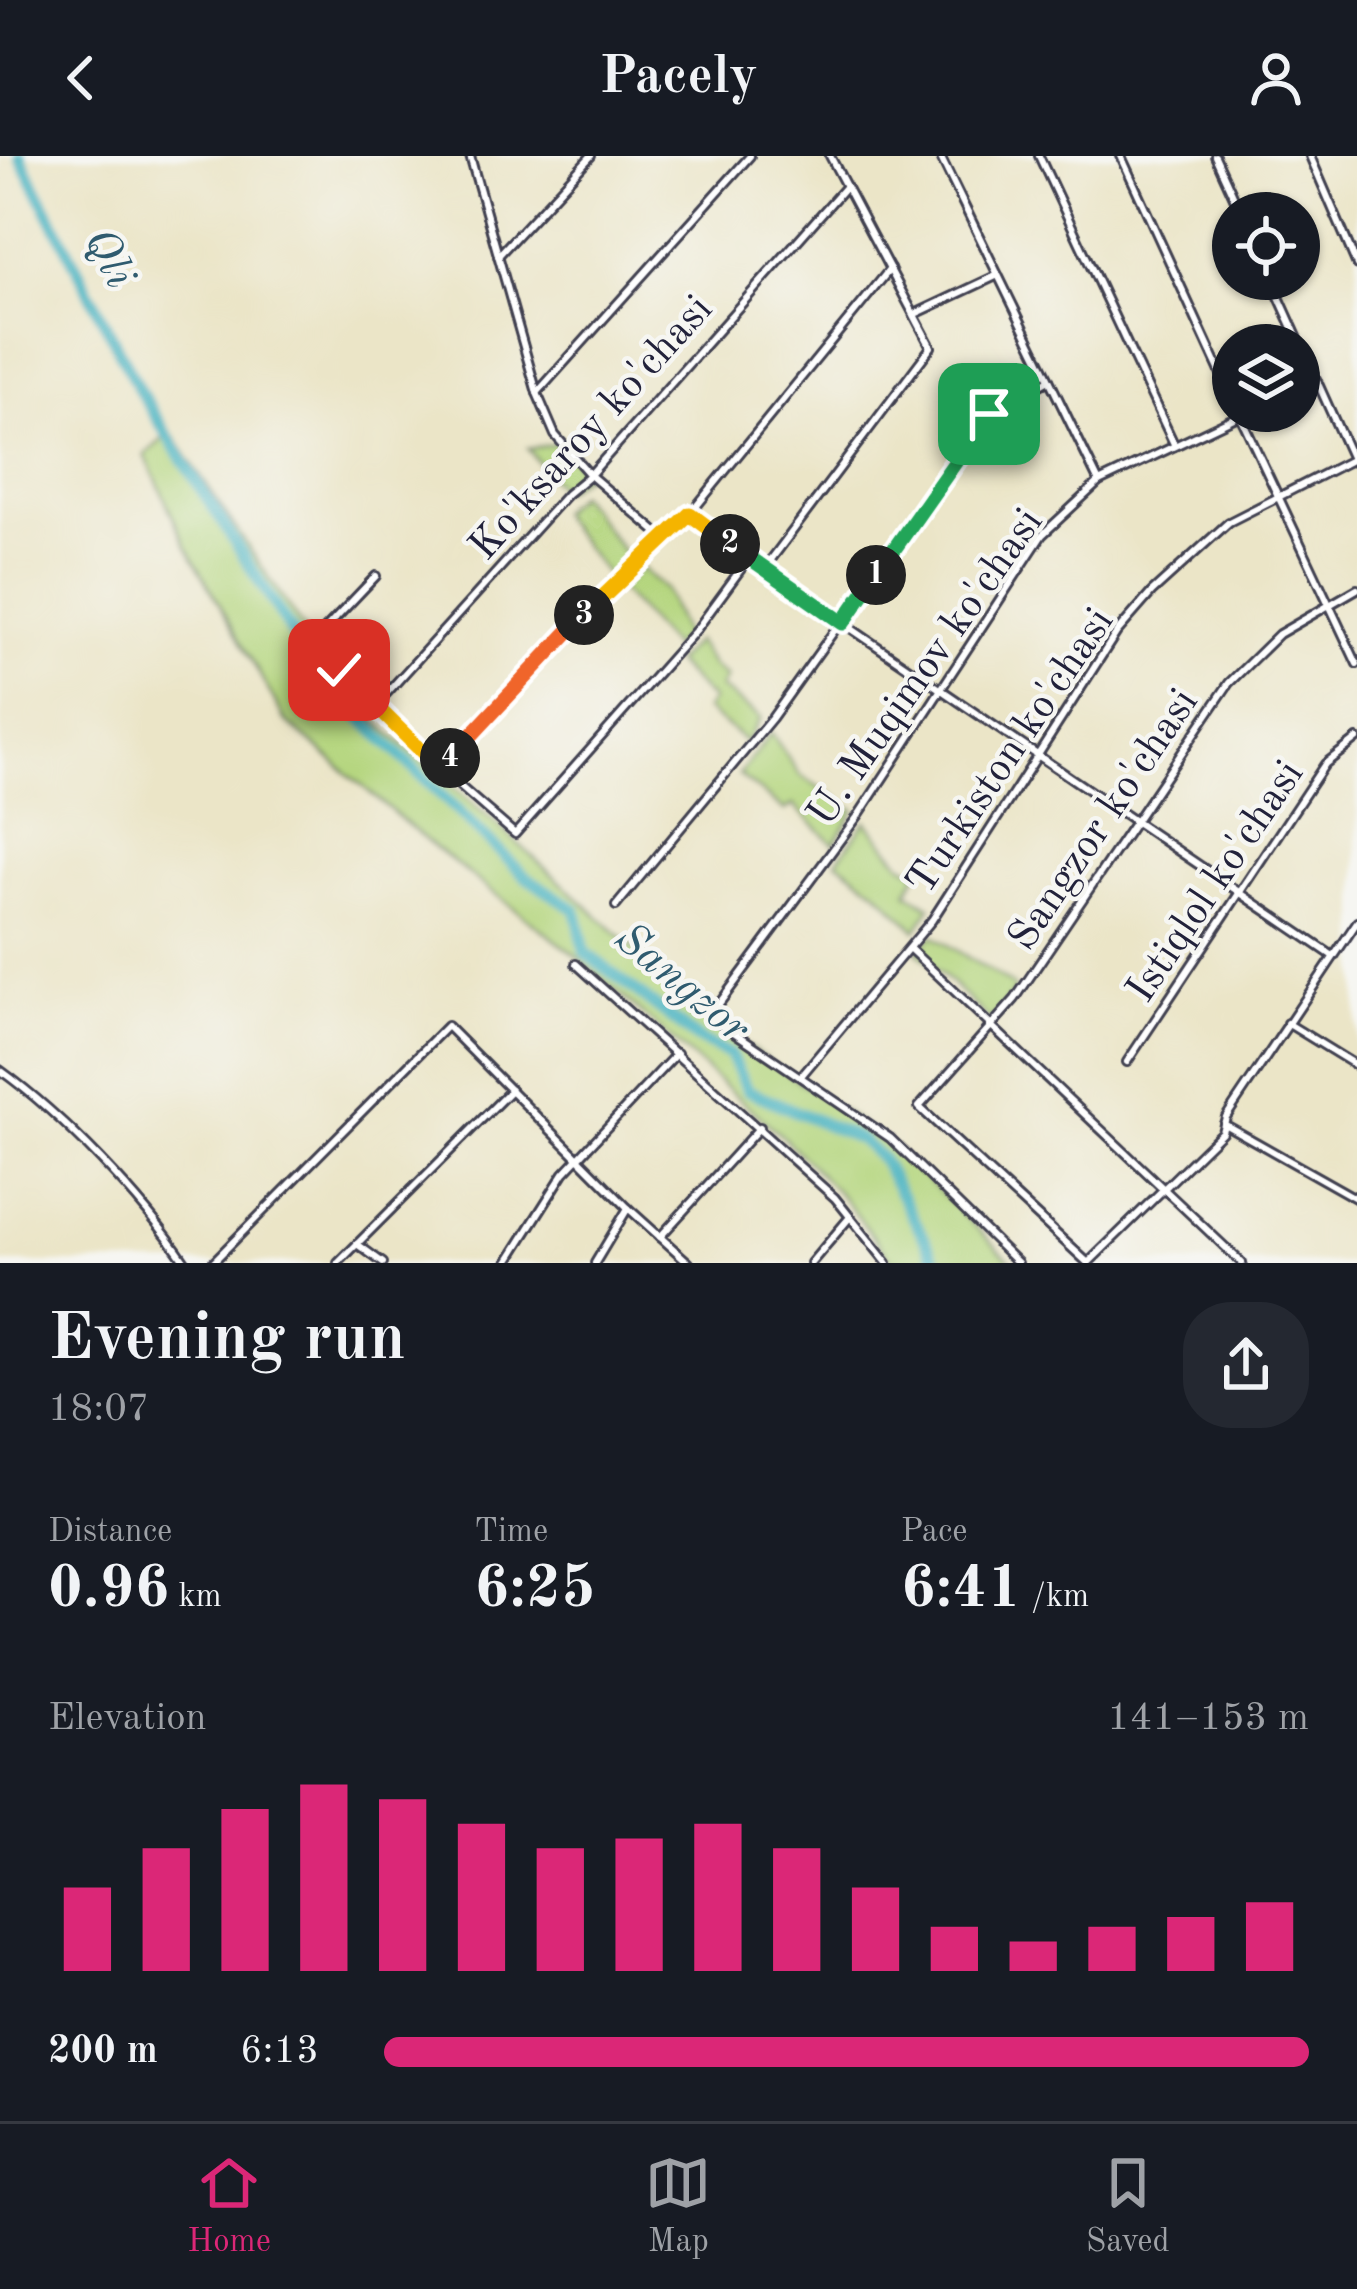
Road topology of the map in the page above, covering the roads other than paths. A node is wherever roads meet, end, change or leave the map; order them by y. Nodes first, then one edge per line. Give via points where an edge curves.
1 (470, 156) edge
2 (591, 156) edge
3 (750, 156) edge
4 (830, 156) edge
5 (940, 156) edge
6 (1039, 156) edge
7 (1120, 156) edge
8 (1215, 156) edge
9 (1310, 156) edge
10 (846, 186) junction
11 (1231, 192) edge
12 (498, 256) junction
13 (1357, 265) edge
14 (890, 268) junction
15 (998, 275) junction
16 (1281, 300) edge
17 (914, 315) junction
18 (1212, 355) edge
19 (1049, 380) junction
20 (537, 392) junction
21 (1212, 425) edge
22 (1248, 432) edge
23 (1174, 443) junction
24 (1354, 458) edge
25 (590, 475) junction
26 (1099, 482) junction
27 (1277, 494) junction
28 (690, 514) junction
29 (665, 540) junction
30 (749, 558) junction
31 (764, 569) junction
32 (376, 575) dead end
33 (1357, 589) edge
34 (1327, 603) junction
35 (843, 623) junction
36 (1357, 664) edge
37 (941, 688) junction
38 (376, 705) junction
39 (1357, 739) edge
40 (1038, 754) junction
41 (440, 769) junction
42 (1136, 820) junction
43 (1240, 892) junction
44 (616, 906) dead end
45 (1357, 922) edge
46 (908, 948) junction
47 (1333, 956) junction
48 (576, 964) dead end
49 (1287, 1023) junction
50 (993, 1028) junction
51 (676, 1053) junction
52 (1126, 1062) dead end
53 (1357, 1066) edge
54 (0, 1070) edge
55 (801, 1076) junction
56 (511, 1090) junction
57 (1224, 1124) junction
58 (760, 1127) junction
59 (580, 1157) junction
60 (1165, 1189) junction
61 (1357, 1199) edge
62 (628, 1208) junction
63 (850, 1217) junction
64 (660, 1237) junction
65 (357, 1244) junction
66 (674, 1250) junction
67 (186, 1263) edge
68 (212, 1263) edge
69 (338, 1263) edge
70 (383, 1263) edge
71 (506, 1263) edge
72 (595, 1263) edge
73 (668, 1263) edge
74 (689, 1263) edge
75 (811, 1263) edge
76 (887, 1263) edge
77 (1018, 1263) edge
78 (1088, 1263) edge
79 (1242, 1263) edge

1 - 12 street
2 - 12 street
3 - 20 street
4 - 10 street
5 - 15 street
6 - 23 street
7 - 18 street
8 - 11 street
9 - 13 street
10 - 14 street
10 - 25 street, Ko'ksaroy ko'chasi
12 - 20 street
14 - 17 street
14 - 28 street
15 - 17 street
15 - 19 street
16 - 24 street
17 - 31 street via 931,347
19 - 26 street
19 - 35 street via 989,414
20 - 25 street via 555,436
21 - 23 street, U. Muqimov ko'chasi
22 - 27 street
23 - 26 street, U. Muqimov ko'chasi
24 - 27 street, Turkiston ko'chasi
25 - 29 street
25 - 38 street, Ko'ksaroy ko'chasi
26 - 37 street, U. Muqimov ko'chasi via 1042,535
27 - 34 street
27 - 40 street, Turkiston ko'chasi via 1229,522 1152,592
28 - 29 street
28 - 30 street
29 - 41 street
30 - 31 street
30 - 41 street via 697,629 514,834
31 - 35 street
32 - 38 street via 316,639
33 - 34 street, Sangzor ko'chasi
34 - 36 street
34 - 42 street, Sangzor ko'chasi via 1279,634 1229,683
35 - 37 street
35 - 44 street
37 - 40 street
37 - 55 street, U. Muqimov ko'chasi via 710,1016
38 - 41 street
39 - 43 street, Istiqlol ko'chasi via 1325,764
40 - 42 street
40 - 46 street, Turkiston ko'chasi
42 - 43 street
42 - 50 street, Sangzor ko'chasi
43 - 47 street
43 - 52 street, Istiqlol ko'chasi
45 - 47 street
46 - 50 street
46 - 55 street, Turkiston ko'chasi
47 - 49 street
48 - 51 street
49 - 53 street
49 - 57 street
50 - 60 street
50 - 78 street, Sangzor ko'chasi via 919,1107
51 - 58 street
51 - 59 street
54 - 67 street via 117,1179
55 - 77 street via 890,1138
56 - 59 street
56 - 65 street
56 - 68 street via 452,1027 444,1029
57 - 60 street
57 - 61 street
58 - 63 street
58 - 64 street
59 - 62 street
59 - 71 street
60 - 78 street
60 - 79 street
62 - 64 street
62 - 72 street
63 - 75 street
63 - 76 street
64 - 66 street
65 - 69 street
65 - 70 street
66 - 73 street
66 - 74 street

